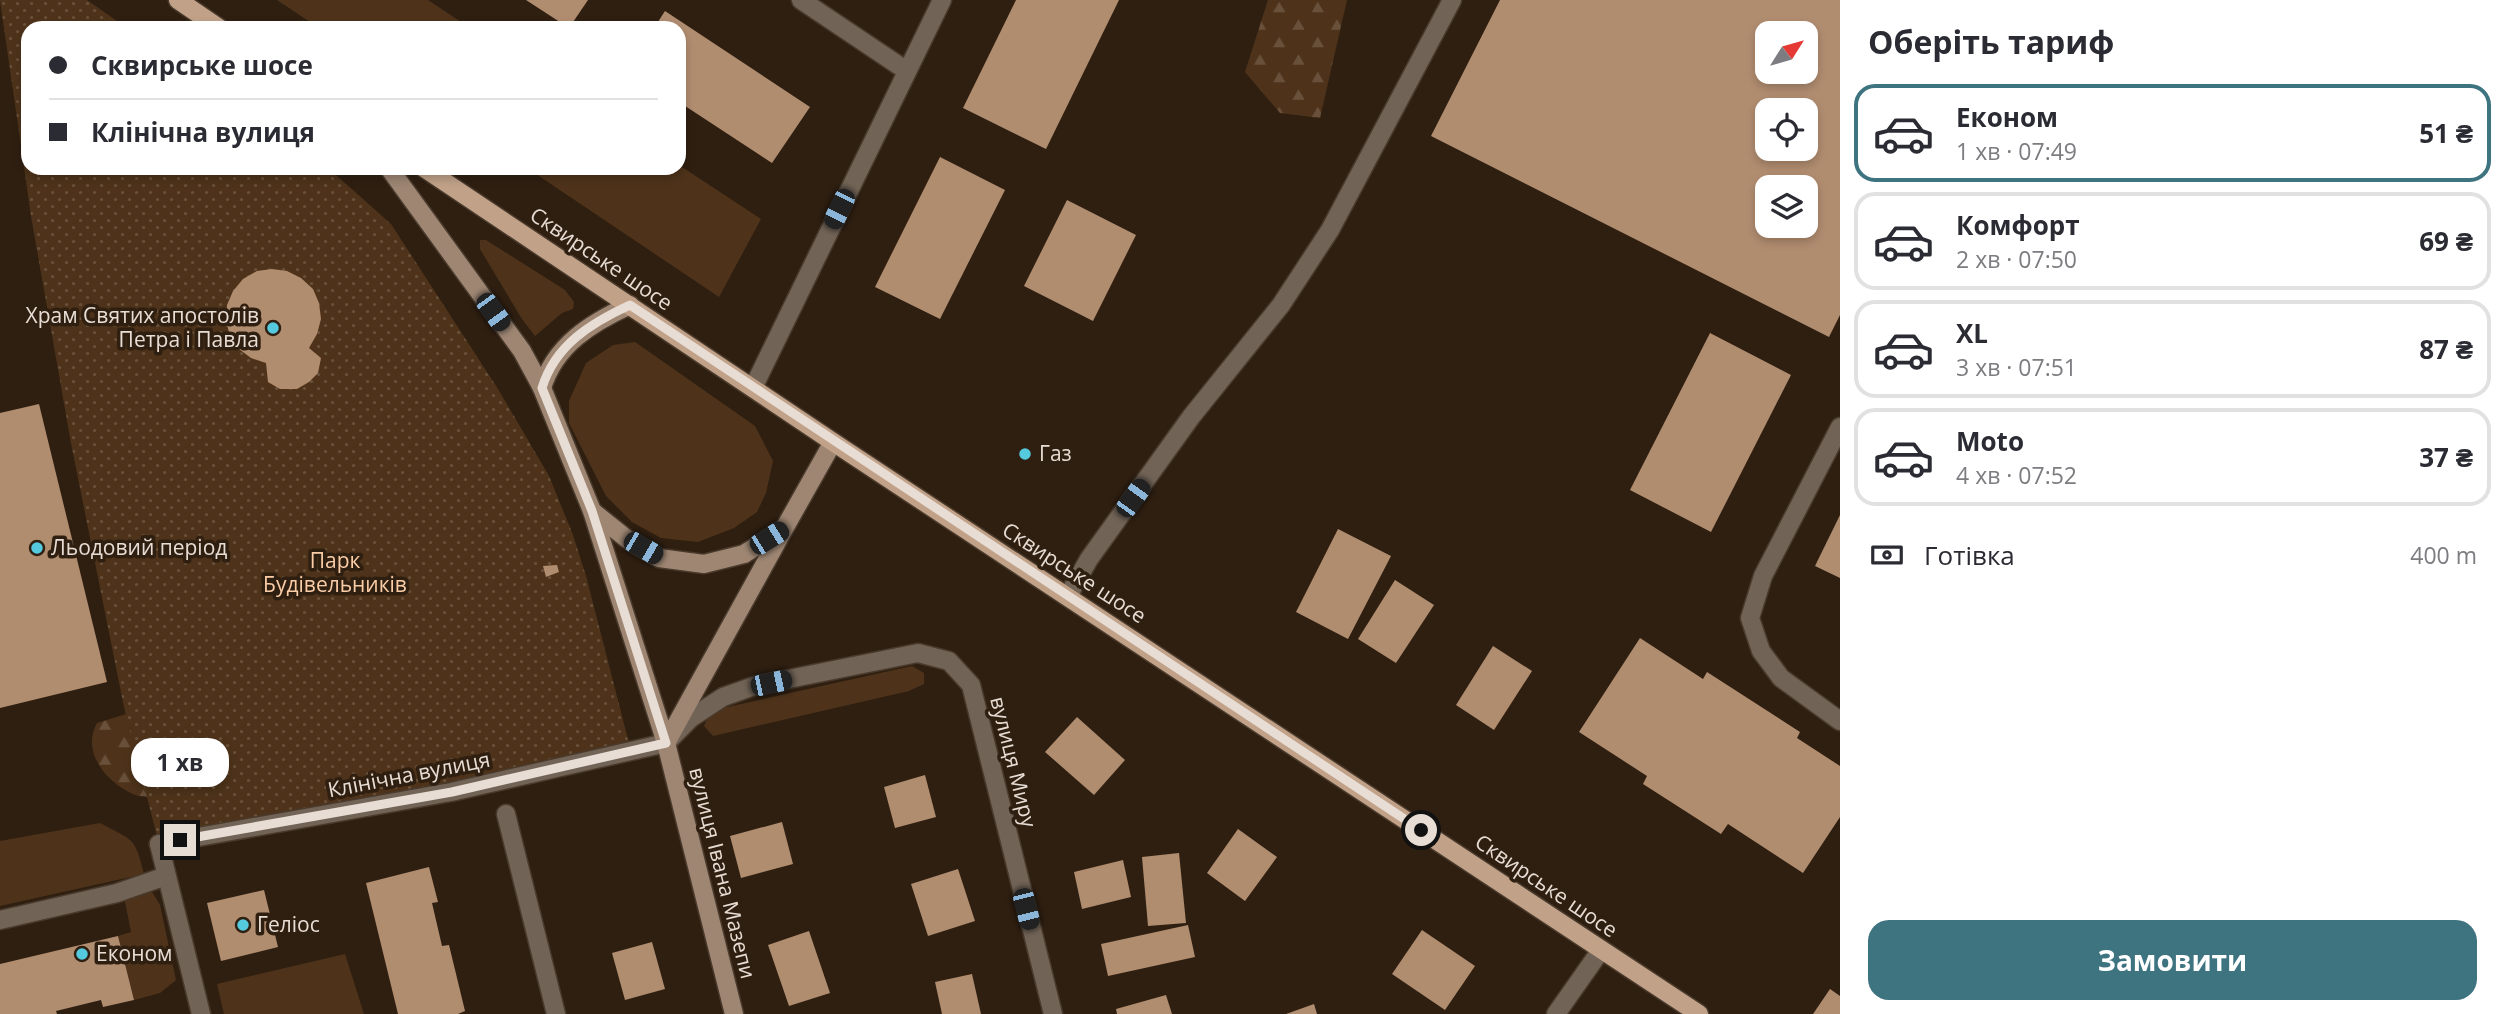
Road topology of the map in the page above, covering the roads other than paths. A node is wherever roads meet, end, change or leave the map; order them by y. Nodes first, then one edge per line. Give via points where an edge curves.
1 (178, 0) edge
2 (801, 0) edge
3 (942, 0) edge
4 (1452, 0) edge
5 (209, 21) edge
6 (906, 71) junction
7 (394, 175) edge
8 (435, 175) edge
9 (630, 305) junction
10 (542, 388) junction
11 (753, 388) junction
12 (1840, 427) edge
13 (833, 442) junction
14 (592, 511) junction
15 (784, 528) junction
16 (1068, 596) junction
17 (1840, 721) edge
18 (666, 743) junction
19 (506, 814) dead end
20 (166, 876) junction
21 (0, 920) edge
22 (1601, 950) junction
23 (201, 1014) edge
24 (556, 1014) edge
25 (734, 1014) edge
26 (1053, 1014) edge
27 (1556, 1014) edge
28 (1699, 1014) edge

1 - 5 main road
2 - 6 street
3 - 6 street
4 - 16 street via 1331,230 1281,304 1191,417 1089,559
6 - 11 street
7 - 10 street, вулиця Івана Мазепи via 522,351
8 - 9 main road, Сквирське шосе
9 - 10 street via 578,335 548,369
9 - 11 main road, Сквирське шосе
10 - 14 street, вулиця Івана Мазепи
11 - 13 main road, Сквирське шосе
12 - 17 street via 1763,576 1749,618 1761,651 1781,678
13 - 15 street
13 - 16 main road, Сквирське шосе
14 - 15 street via 659,558 704,564 744,554
14 - 18 street, вулиця Івана Мазепи
15 - 18 street
16 - 22 main road, Сквирське шосе
18 - 20 street, Клінічна вулиця via 452,792 159,844
18 - 25 street, вулиця Івана Мазепи
18 - 26 street, вулиця Миру via 691,718 723,697 754,686 918,653 949,661 971,685
19 - 24 street
20 - 21 street via 117,893
20 - 23 street
22 - 27 street
22 - 28 main road, Сквирське шосе

